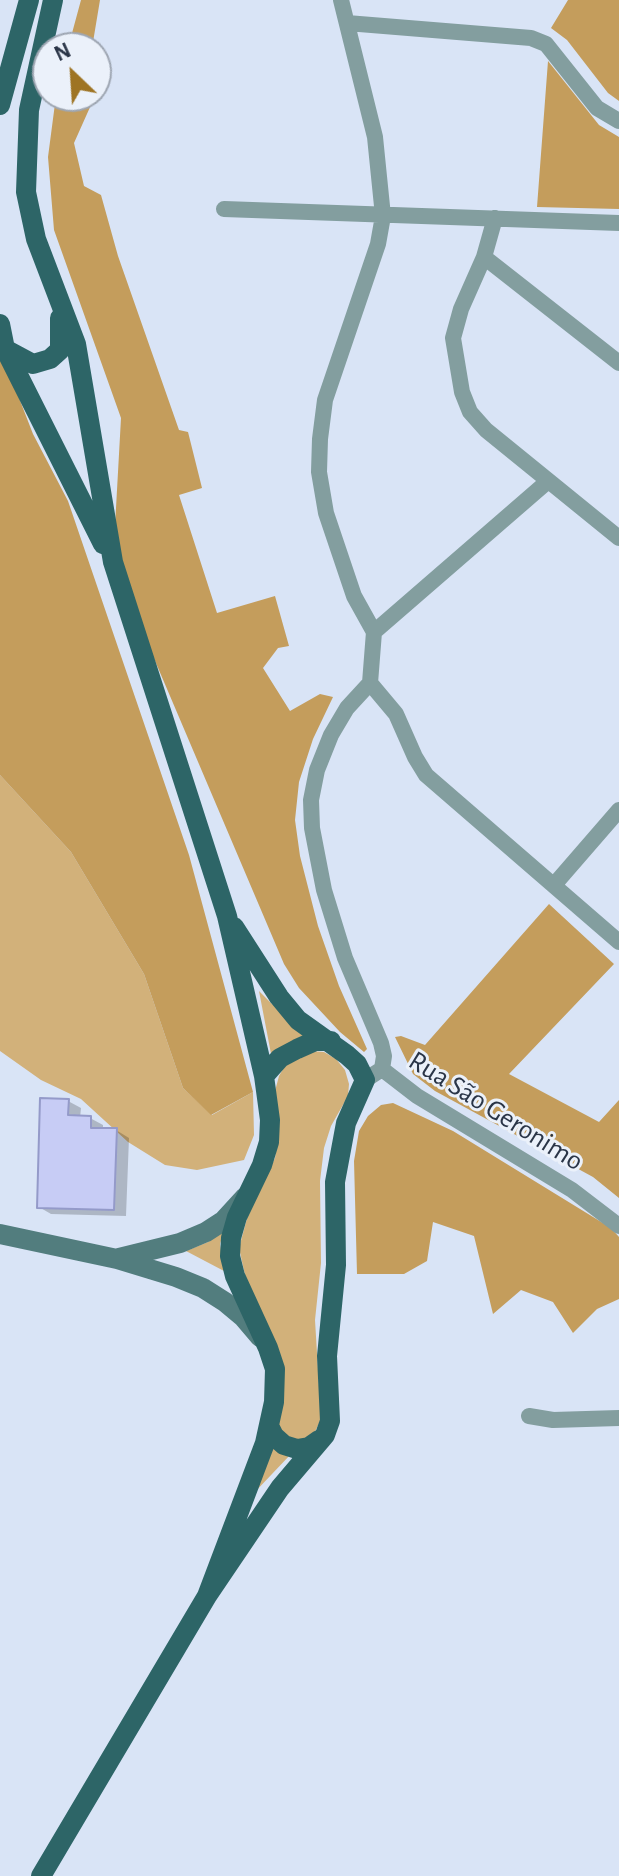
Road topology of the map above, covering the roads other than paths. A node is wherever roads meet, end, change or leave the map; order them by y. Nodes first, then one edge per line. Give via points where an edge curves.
1 (29, 0) edge
2 (53, 0) edge
3 (341, 0) edge
4 (347, 23) junction
5 (0, 105) edge
6 (619, 121) edge
7 (224, 209) dead end
8 (383, 216) junction
9 (495, 218) junction
10 (619, 223) edge
11 (484, 257) junction
12 (59, 305) junction
13 (0, 324) edge
14 (5, 349) junction
15 (619, 363) edge
16 (547, 482) junction
17 (619, 538) edge
18 (113, 562) junction
19 (374, 632) junction
20 (370, 683) junction
21 (619, 810) edge
22 (554, 885) junction
23 (227, 916) junction
24 (619, 942) edge
25 (331, 1041) junction
26 (373, 1074) junction
27 (264, 1076) junction
28 (247, 1194) junction
29 (619, 1226) edge
30 (0, 1234) edge
31 (117, 1259) junction
32 (266, 1343) junction
33 (529, 1416) dead end
34 (619, 1418) edge
35 (269, 1426) junction
36 (325, 1435) junction
37 (207, 1596) junction
38 (58, 1850) junction
39 (41, 1876) edge
40 (52, 1876) edge

1 - 5 main road
2 - 12 main road via 29,110 26,192
3 - 4 street
4 - 6 street via 531,38 546,44 597,108
4 - 8 street via 375,137
7 - 8 street
8 - 9 street
8 - 19 street via 325,400 319,472 326,513 354,596
9 - 10 street
9 - 11 street
11 - 15 street
11 - 16 street via 453,338 462,392 486,430
12 - 14 main road via 62,340 50,359 33,364
12 - 18 main road via 76,344
13 - 14 main road
14 - 18 main road
16 - 17 street
16 - 19 street
18 - 23 main road
19 - 20 street
20 - 22 street via 396,714 426,775
20 - 26 street via 331,735 311,800 324,890 384,1056
21 - 22 street
22 - 24 street
23 - 25 main road via 298,1020
23 - 27 main road
25 - 26 main road
25 - 27 main road via 297,1049
26 - 29 street, Rua São Geronimo via 572,1190
26 - 36 main road via 346,1123 335,1182 336,1265 327,1356 330,1421
27 - 28 main road via 269,1142
28 - 31 street via 206,1232
28 - 32 main road via 230,1256
30 - 31 street
31 - 32 street via 203,1288 243,1317
32 - 35 main road via 275,1369
33 - 34 street
35 - 36 main road via 284,1445 297,1449
35 - 37 main road
36 - 37 main road via 280,1488
37 - 38 main road
38 - 39 main road
38 - 40 main road

